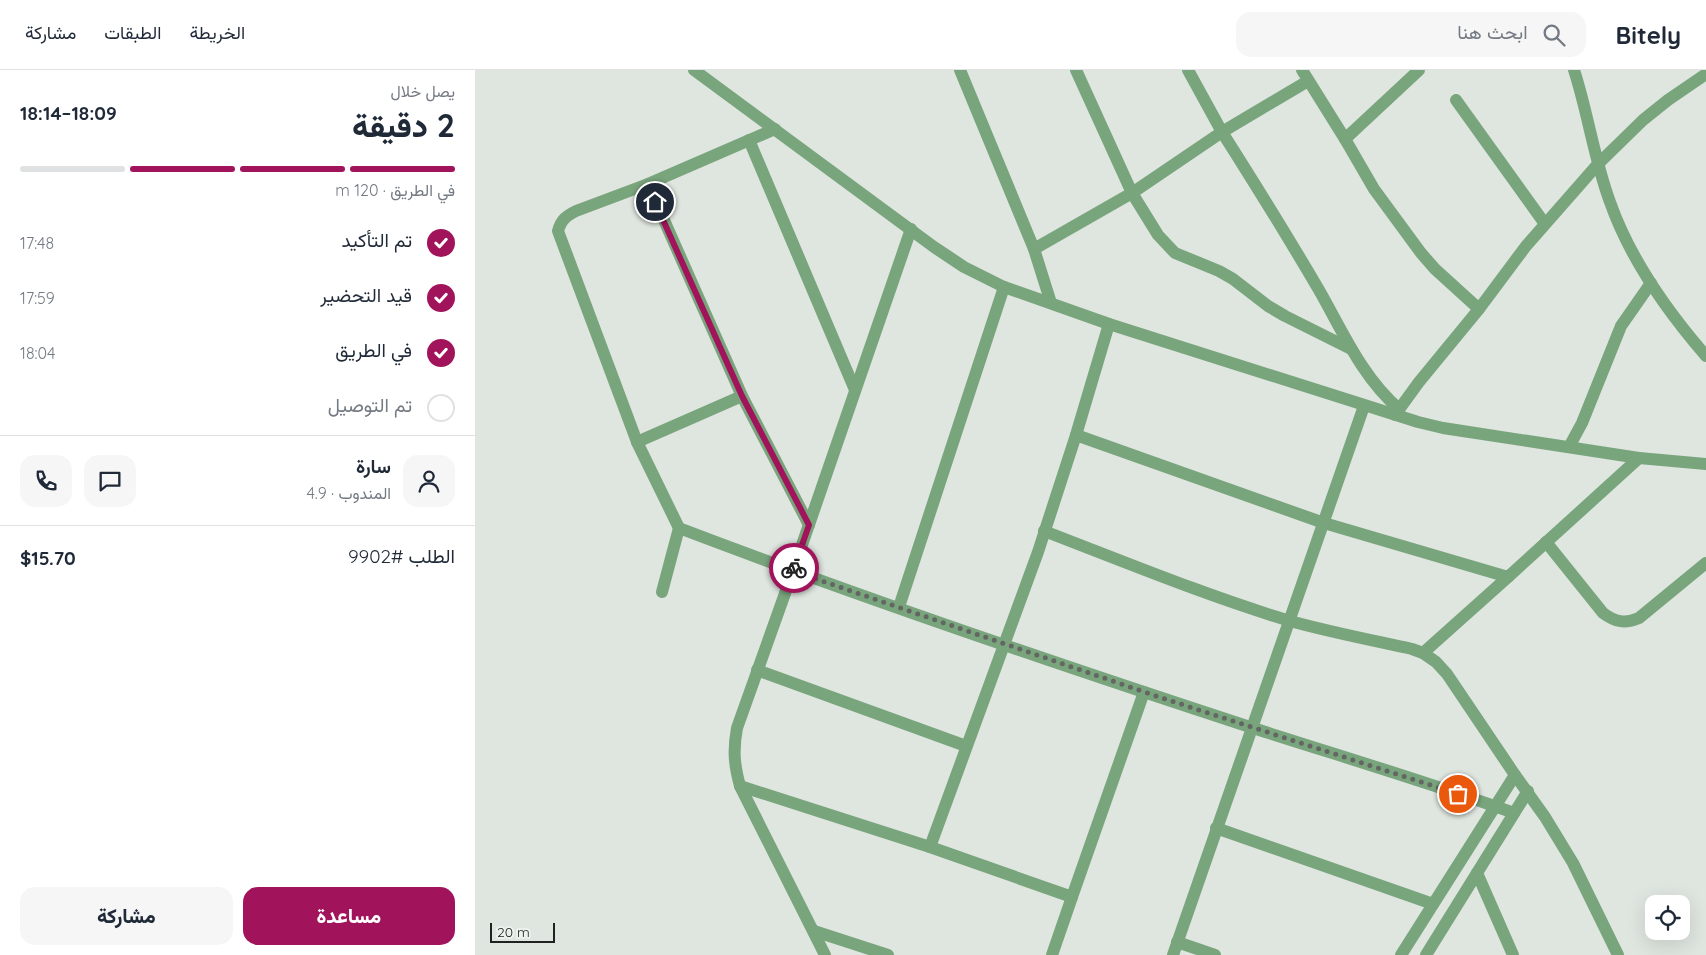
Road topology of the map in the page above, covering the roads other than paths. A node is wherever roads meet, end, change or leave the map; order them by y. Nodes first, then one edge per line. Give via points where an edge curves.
1 (694, 70) edge
2 (961, 70) edge
3 (1076, 70) edge
4 (1187, 70) edge
5 (1419, 70) edge
6 (1574, 70) edge
7 (1706, 74) edge
8 (1305, 75) edge
9 (1456, 100) dead end
10 (775, 129) junction
11 (1222, 132) junction
12 (1345, 138) junction
13 (749, 140) junction
14 (1598, 164) junction
15 (648, 184) junction
16 (1132, 193) junction
17 (1545, 224) junction
18 (911, 229) junction
19 (1034, 249) junction
20 (1651, 283) junction
21 (1004, 287) junction
22 (1051, 303) junction
23 (1479, 309) junction
24 (1109, 324) junction
25 (1351, 349) junction
26 (1706, 356) edge
27 (855, 390) junction
28 (742, 396) junction
29 (1364, 406) junction
30 (1397, 412) junction
31 (1076, 435) junction
32 (637, 442) junction
33 (1569, 447) junction
34 (1639, 458) junction
35 (1706, 464) edge
36 (1324, 523) junction
37 (809, 525) junction
38 (679, 528) junction
39 (1044, 531) junction
40 (1546, 542) junction
41 (1706, 562) edge
42 (793, 571) junction
43 (1508, 576) junction
44 (661, 592) dead end
45 (899, 607) junction
46 (1290, 621) junction
47 (1004, 644) junction
48 (1423, 654) junction
49 (757, 670) junction
50 (1144, 692) junction
51 (1252, 727) junction
52 (966, 746) junction
53 (1515, 775) junction
54 (740, 786) junction
55 (1528, 791) junction
56 (1496, 806) junction
57 (1514, 813) junction
58 (1216, 828) junction
59 (930, 847) junction
60 (1477, 873) junction
61 (1072, 898) junction
62 (1433, 904) junction
63 (814, 931) junction
64 (1177, 942) junction
65 (825, 955) edge
66 (888, 955) edge
67 (1052, 955) edge
68 (1173, 955) edge
69 (1215, 955) edge
70 (1401, 955) edge
71 (1426, 955) edge
72 (1513, 955) edge
73 (1618, 955) edge

1 - 10 street
2 - 19 street
3 - 16 street
4 - 11 street
5 - 12 street
6 - 14 street
7 - 14 street via 1643,120
8 - 11 street
8 - 12 street
9 - 17 street
10 - 13 street
10 - 18 street
11 - 16 street
11 - 25 street via 1320,291
12 - 23 street via 1375,189 1421,253
13 - 15 street
13 - 27 street
14 - 17 street
14 - 20 street via 1621,230
15 - 28 street
15 - 32 street via 576,211 561,222 558,231
16 - 19 street
16 - 25 street via 1158,235 1175,253 1233,279 1285,316
17 - 23 street
18 - 21 street via 964,267
18 - 27 street
19 - 22 street
20 - 26 street
20 - 33 street via 1621,326
21 - 22 street
21 - 45 street
22 - 24 street
23 - 30 street
24 - 29 street
24 - 31 street
25 - 30 street
27 - 37 street
28 - 32 street
28 - 37 street
29 - 30 street
29 - 36 street
30 - 33 street via 1443,428
31 - 36 street
31 - 39 street
32 - 38 street
33 - 34 street
34 - 35 street
34 - 40 street
36 - 43 street
36 - 46 street
37 - 42 street
38 - 42 street
38 - 44 street
39 - 46 street
39 - 47 street
40 - 41 street via 1603,613 1611,619 1626,622 1639,618
40 - 43 street
42 - 45 street
42 - 49 street
43 - 48 street
45 - 47 street
46 - 48 street
46 - 51 street
47 - 50 street
47 - 52 street
48 - 53 street via 1447,674
49 - 52 street
49 - 54 street via 733,750
50 - 51 street
50 - 61 street
51 - 56 street
51 - 58 street
52 - 59 street
53 - 55 street
53 - 56 street
54 - 59 street
54 - 63 street
55 - 57 street
55 - 73 street via 1563,843
56 - 57 street
56 - 62 street
57 - 60 street
58 - 62 street
58 - 64 street
59 - 61 street
60 - 71 street
60 - 72 street
61 - 67 street
62 - 70 street
63 - 65 street
63 - 66 street
64 - 68 street
64 - 69 street

